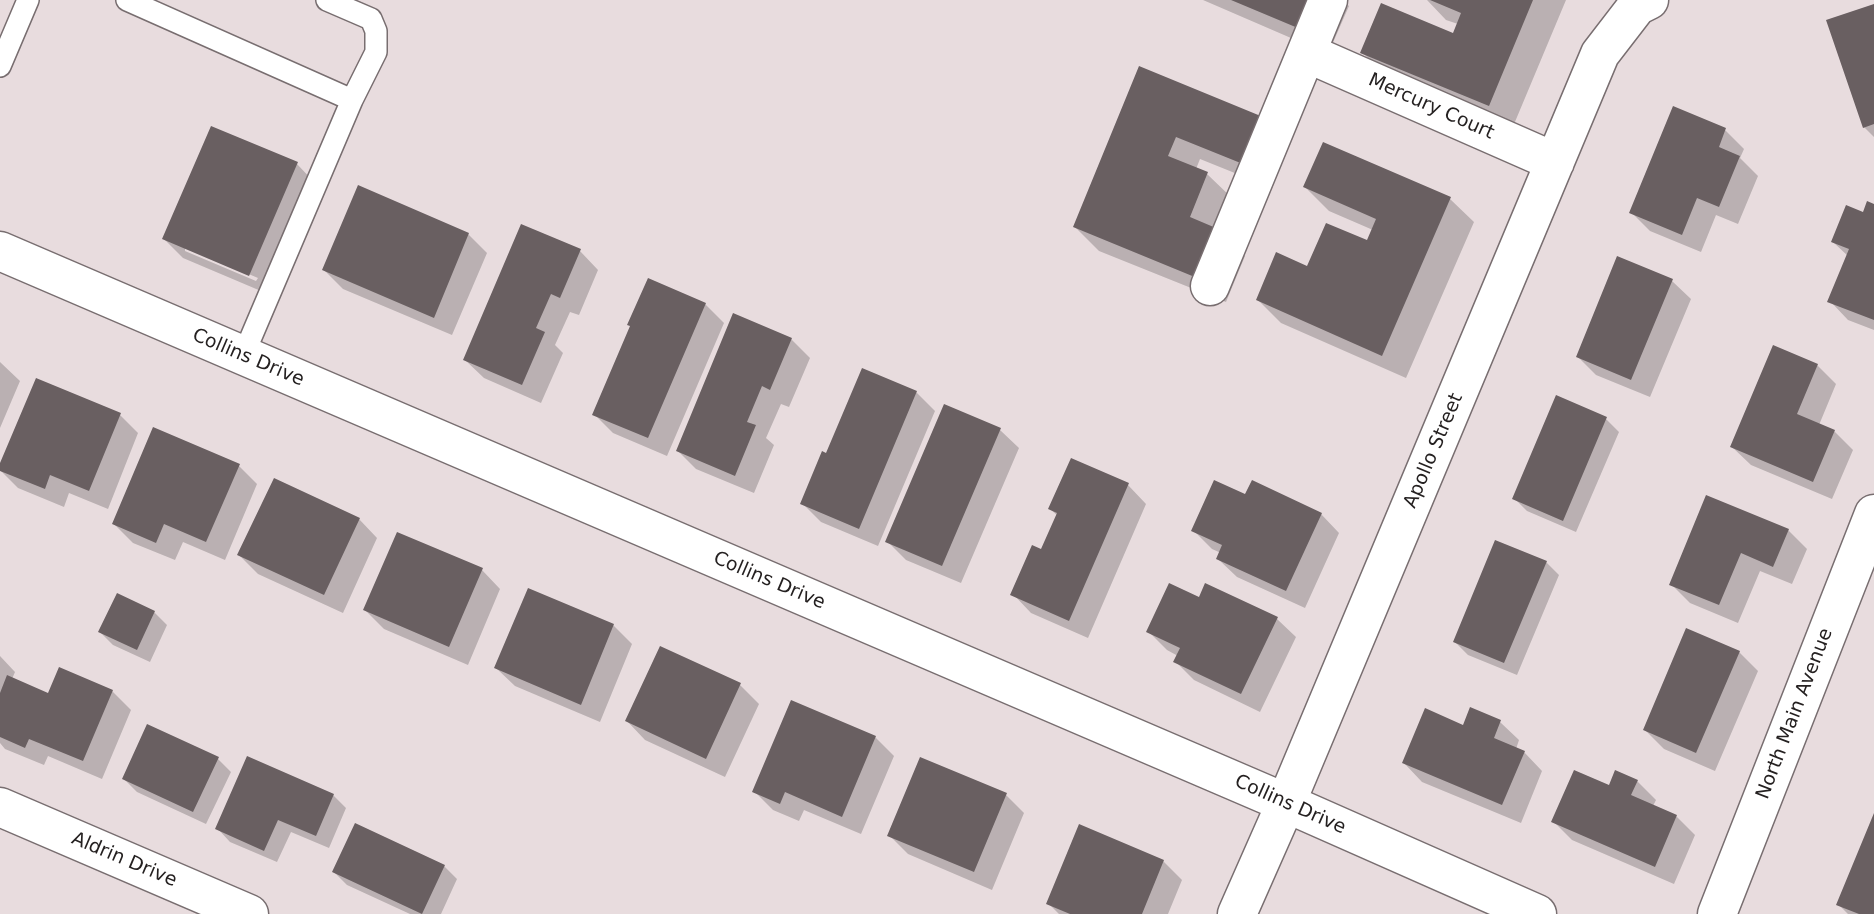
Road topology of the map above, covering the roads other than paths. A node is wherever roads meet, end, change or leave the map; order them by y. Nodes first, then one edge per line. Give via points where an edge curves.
1 (28, 0) edge
2 (127, 0) edge
3 (327, 0) edge
4 (1328, 0) edge
5 (1649, 0) edge
6 (1307, 52) junction
7 (0, 66) edge
8 (352, 100) junction
9 (1555, 162) junction
10 (0, 251) edge
11 (1210, 286) dead end
12 (243, 356) junction
13 (1874, 514) edge
14 (1286, 803) junction
15 (0, 807) edge
16 (249, 914) edge
17 (1237, 914) edge
18 (1537, 914) edge
19 (1717, 914) edge

1 - 7 lane
2 - 8 lane
3 - 8 lane via 371,19 376,31 376,52
4 - 6 street
5 - 9 street, Apollo Street via 1637,6 1600,54
6 - 9 street, Mercury Court
6 - 11 street
8 - 12 lane
9 - 14 street, Apollo Street
10 - 12 street, Collins Drive
12 - 14 street, Collins Drive
13 - 19 street, North Main Avenue
14 - 17 street, Apollo Street
14 - 18 street, Collins Drive
15 - 16 street, Aldrin Drive

